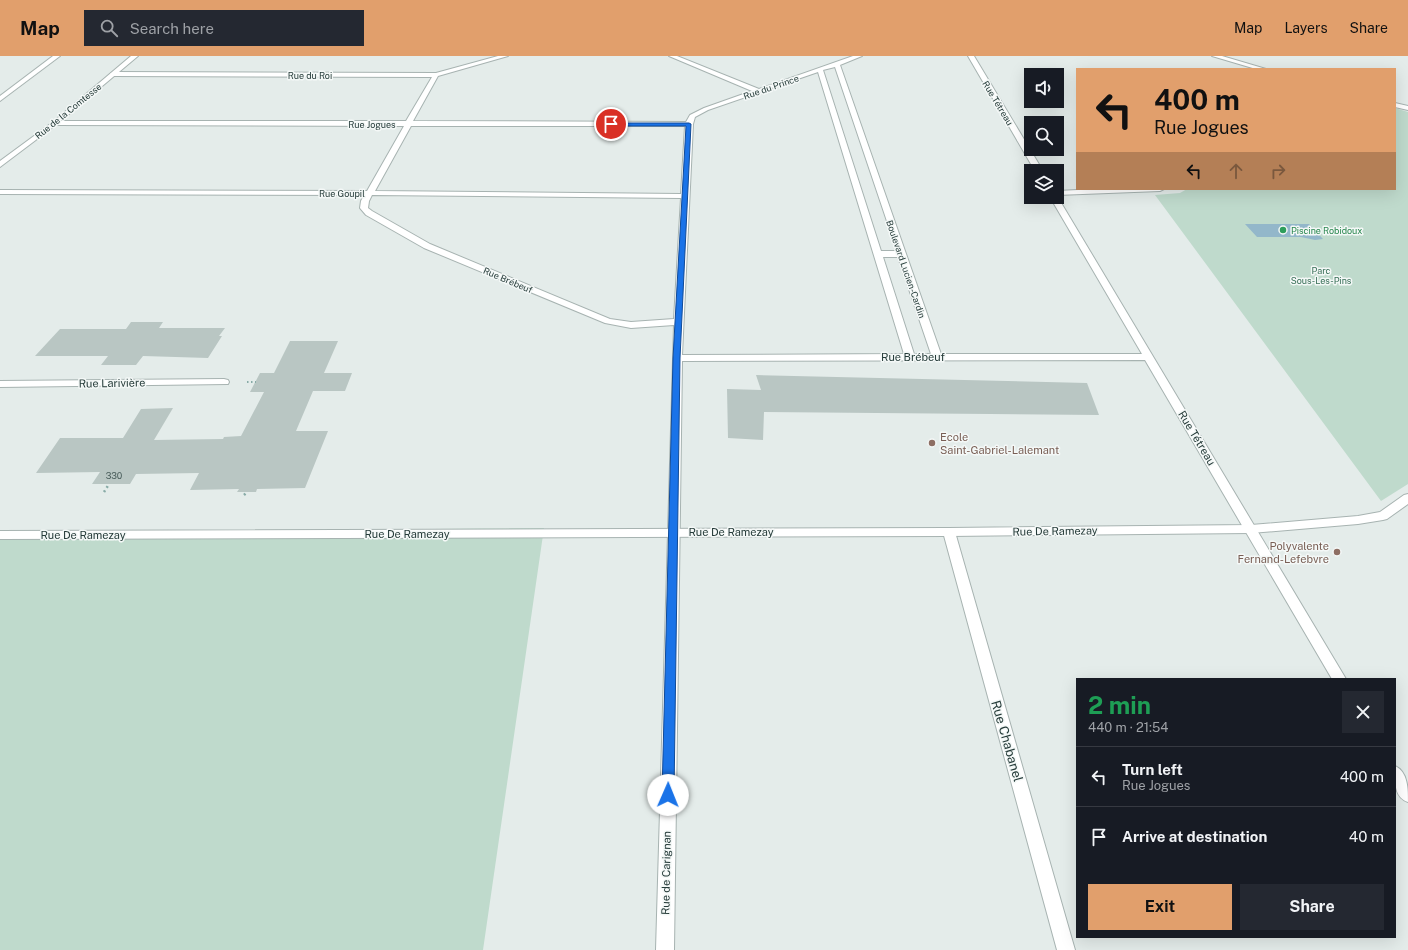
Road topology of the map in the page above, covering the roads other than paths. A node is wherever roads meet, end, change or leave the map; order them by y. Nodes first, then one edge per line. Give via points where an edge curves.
1 (57, 56) edge
2 (135, 56) edge
3 (504, 56) edge
4 (672, 56) edge
5 (859, 56) edge
6 (970, 56) edge
7 (1215, 56) edge
8 (837, 64) junction
9 (1259, 68) edge
10 (820, 70) junction
11 (113, 74) junction
12 (436, 75) junction
13 (759, 91) junction
14 (0, 99) edge
15 (1396, 105) edge
16 (1408, 108) edge
17 (55, 123) junction
18 (408, 124) junction
19 (689, 124) junction
20 (848, 126) junction
21 (1035, 164) edge
22 (0, 165) edge
23 (865, 180) junction
24 (1134, 190) edge
25 (0, 192) edge
26 (369, 193) junction
27 (1064, 193) edge
28 (685, 196) junction
29 (1058, 204) edge
30 (878, 254) junction
31 (901, 254) junction
32 (678, 322) junction
33 (910, 357) junction
34 (937, 357) junction
35 (1148, 357) junction
36 (676, 358) junction
37 (224, 382) dead end
38 (0, 384) edge
39 (1408, 498) edge
40 (1250, 529) junction
41 (673, 532) junction
42 (949, 532) junction
43 (0, 535) edge
44 (1338, 678) edge
45 (1396, 776) edge
46 (1408, 796) edge
47 (665, 950) edge
48 (1066, 950) edge

1 - 14 street
2 - 11 street, Rue de la Comtesse
3 - 12 street, Rue du Roi
4 - 13 street
5 - 8 street, Rue du Prince
6 - 21 street, Rue Tétreau
7 - 9 street
8 - 10 street, Rue du Prince
8 - 20 street, Boulevard Lucien-Cardin
10 - 13 street, Rue du Prince
10 - 20 street, Boulevard Lucien-Cardin
11 - 12 street, Rue du Roi
11 - 17 street, Rue de la Comtesse
12 - 18 street
13 - 19 street, Rue du Prince via 706,109 692,116
15 - 16 street
17 - 18 street, Rue Jogues
17 - 22 street, Rue de la Comtesse
18 - 19 street, Rue Jogues
18 - 26 street
19 - 28 street, Rue de Carignan
20 - 23 street, Boulevard Lucien-Cardin
20 - 23 street, Boulevard Lucien-Cardin
23 - 30 street, Boulevard Lucien-Cardin
23 - 31 street, Boulevard Lucien-Cardin
24 - 27 street
25 - 26 street, Rue Goupil
26 - 28 street, Rue Goupil
26 - 32 street, Rue Brébeuf via 364,208 369,213 427,246 592,315 631,325
28 - 32 street, Rue de Carignan
29 - 35 street, Rue Tétreau
30 - 31 street
30 - 33 street, Boulevard Lucien-Cardin
31 - 34 street, Boulevard Lucien-Cardin
32 - 36 street, Rue de Carignan
33 - 34 street, Rue Brébeuf
33 - 36 street, Rue Brébeuf
34 - 35 street, Rue Brébeuf
35 - 40 street, Rue Tétreau
36 - 41 street, Rue de Carignan
37 - 38 street, Rue Larivière
39 - 40 street, Rue De Ramezay via 1383,516
40 - 42 street, Rue De Ramezay
40 - 44 street, Rue Tétreau
41 - 42 street, Rue De Ramezay
41 - 43 street, Rue De Ramezay
41 - 47 street, Rue de Carignan
42 - 48 street, Rue Chabanel
45 - 46 street

